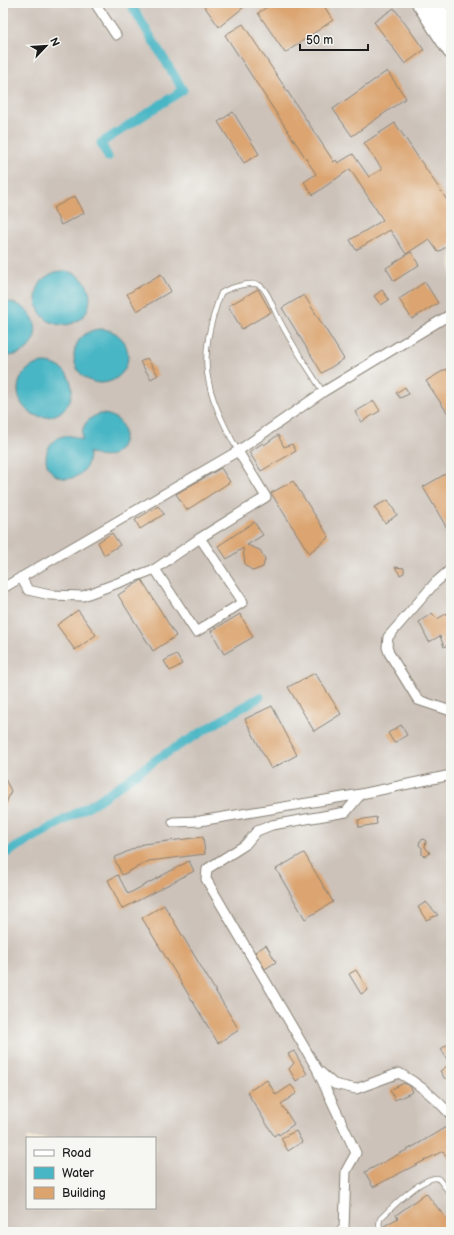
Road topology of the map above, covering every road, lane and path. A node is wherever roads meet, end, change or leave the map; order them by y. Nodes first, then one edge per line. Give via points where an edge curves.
1 (95, 3) edge
2 (420, 3) edge
3 (434, 3) edge
4 (451, 28) edge
5 (116, 35) dead end
6 (451, 50) edge
7 (451, 314) edge
8 (323, 392) junction
9 (238, 451) junction
10 (200, 538) junction
11 (155, 568) junction
12 (451, 569) edge
13 (21, 577) junction
14 (3, 588) edge
15 (451, 711) edge
16 (451, 775) edge
17 (361, 794) junction
18 (174, 822) dead end
19 (317, 1069) junction
20 (451, 1115) edge
21 (451, 1195) edge
22 (339, 1232) edge
23 (382, 1232) edge

1 - 5 street
2 - 6 highway
3 - 4 highway
7 - 8 street
8 - 9 street
8 - 9 lane via 277,316 263,287 257,284 244,285 221,292 213,313 206,350 206,376 220,418
9 - 10 street via 266,496
9 - 13 street
10 - 11 street
10 - 11 street via 243,602 196,632
11 - 13 street via 83,596 50,595 28,590
12 - 15 street via 398,625 387,642 395,665 418,700
13 - 14 street
16 - 17 street
17 - 18 street via 200,821
17 - 19 street via 346,812 272,825 257,831 245,845 207,869 206,879
19 - 20 street via 334,1084 356,1089 399,1073 420,1084
19 - 22 street via 356,1153 346,1171 344,1229
21 - 23 lane via 438,1178 418,1185 380,1219

